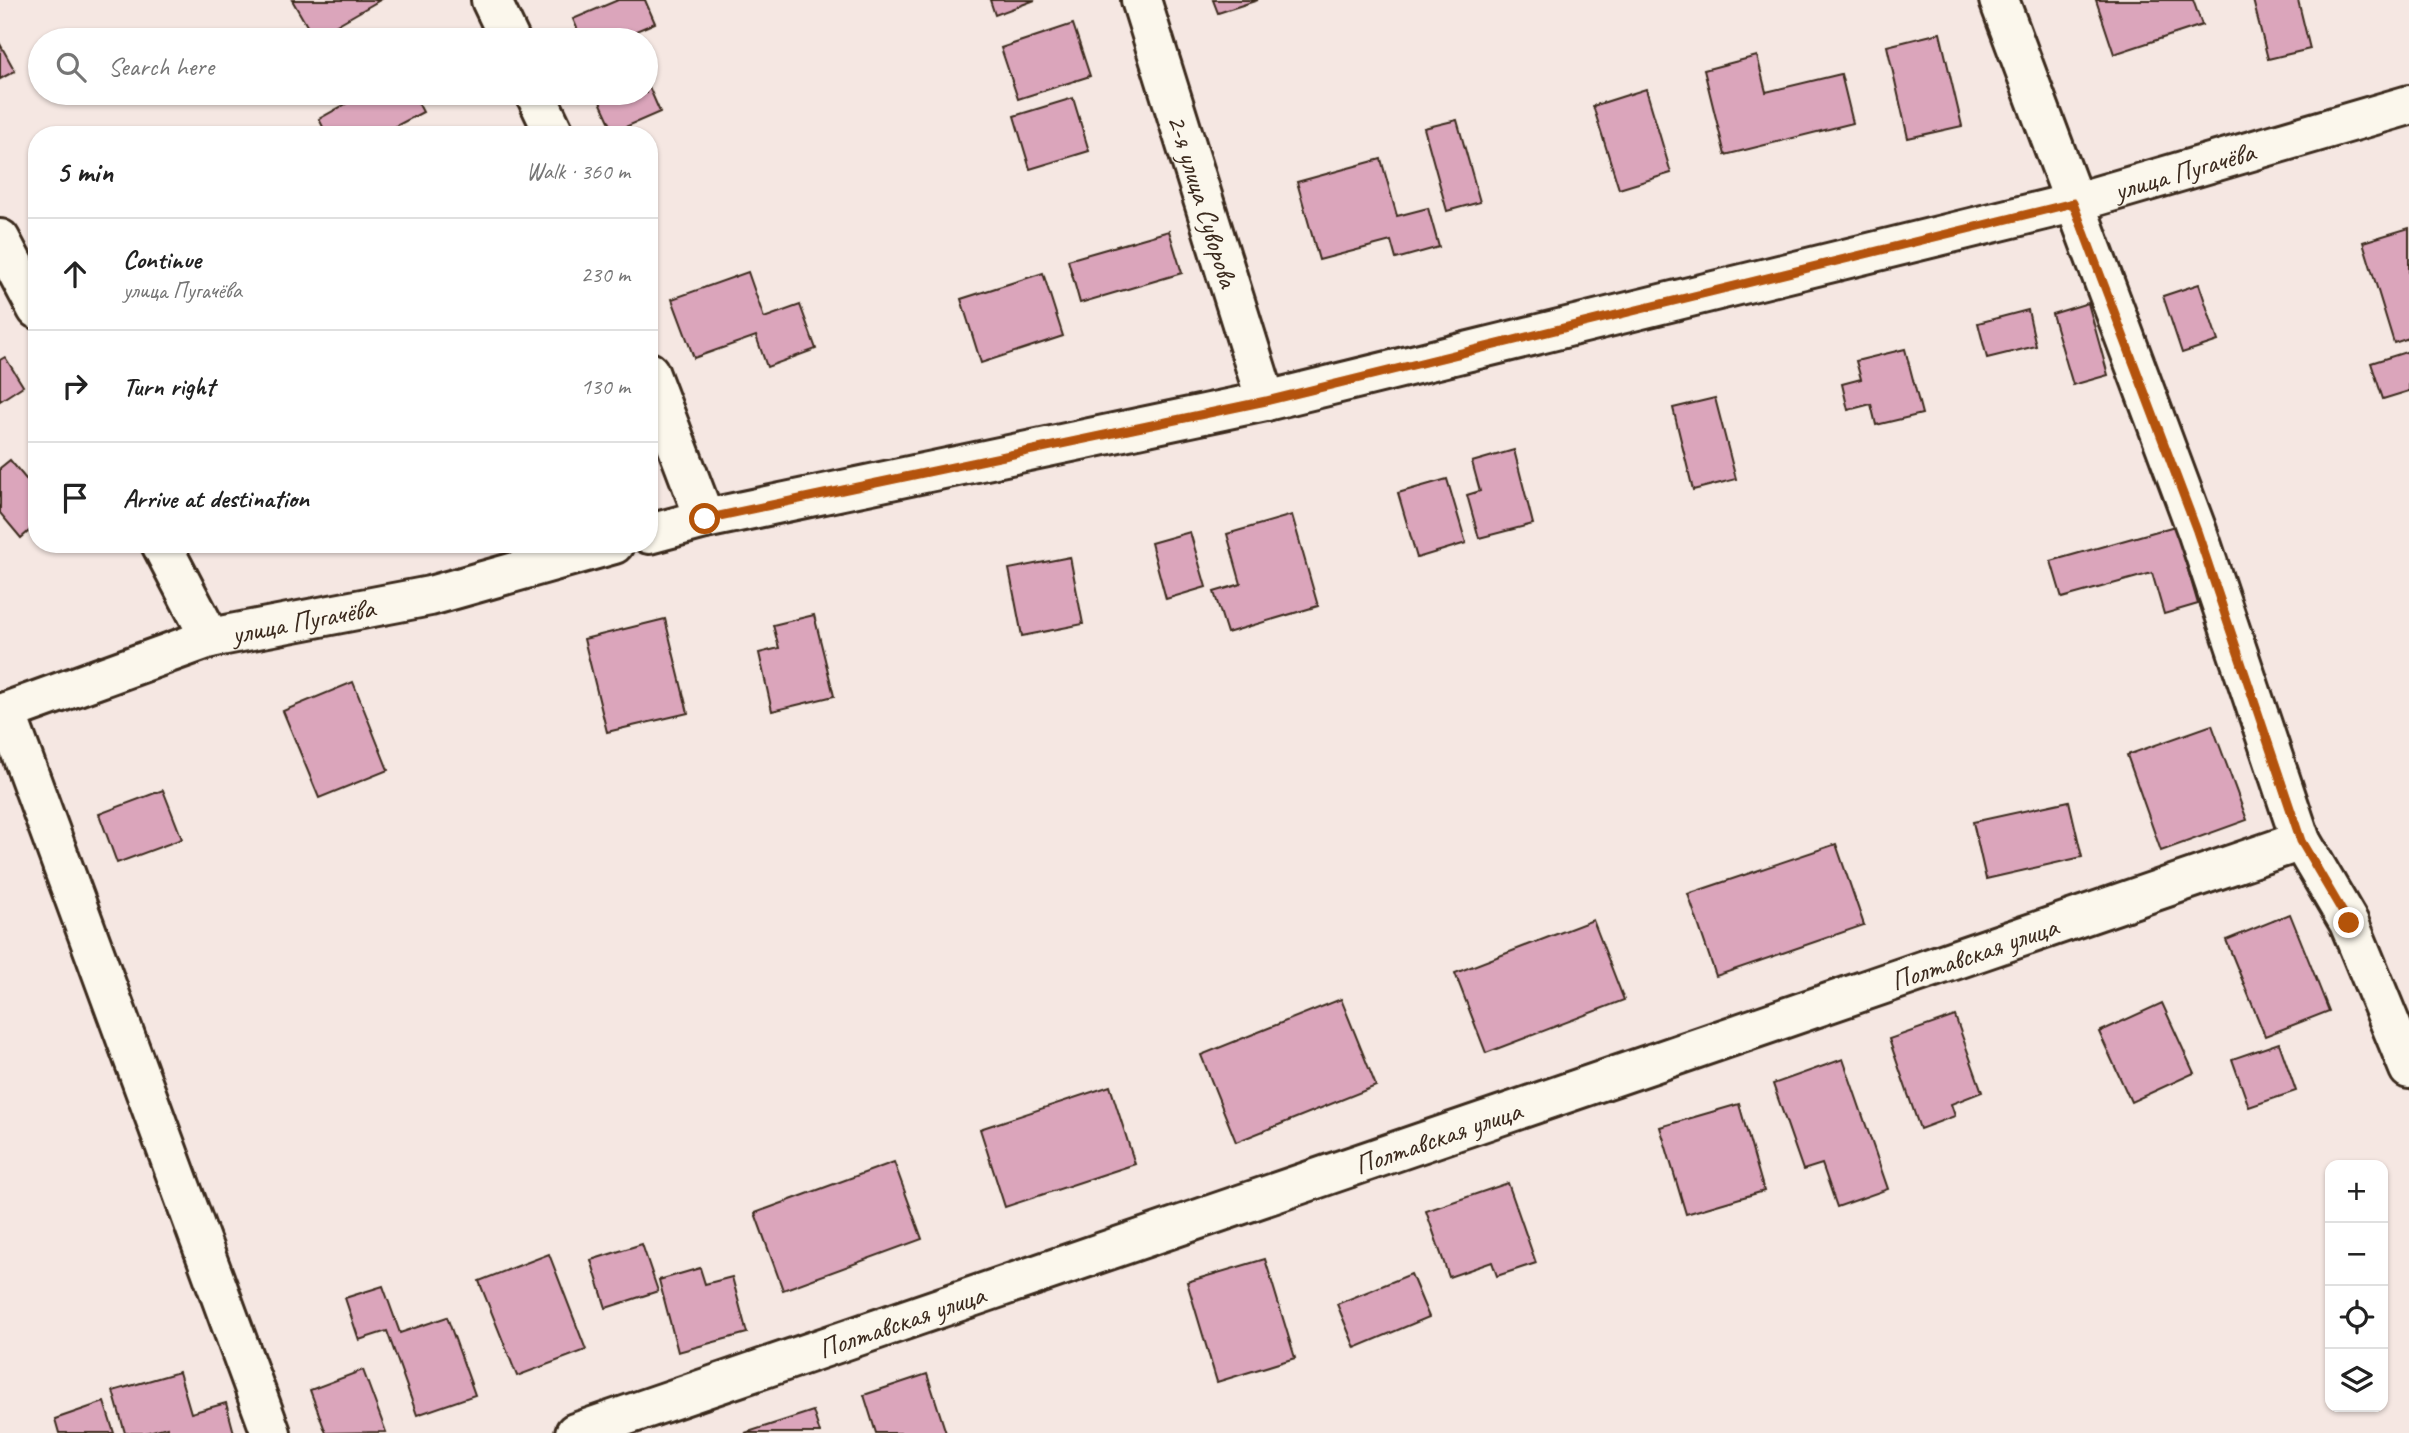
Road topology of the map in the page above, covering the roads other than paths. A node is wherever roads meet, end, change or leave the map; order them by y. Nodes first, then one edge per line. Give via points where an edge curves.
1 (491, 0) edge
2 (1141, 0) edge
3 (1999, 0) edge
4 (504, 28) edge
5 (541, 105) edge
6 (2409, 105) edge
7 (551, 126) edge
8 (2073, 203) junction
9 (0, 239) edge
10 (28, 292) edge
11 (658, 396) edge
12 (1266, 401) junction
13 (705, 519) junction
14 (658, 532) edge
15 (166, 553) edge
16 (582, 553) edge
17 (210, 638) junction
18 (3, 713) edge
19 (2301, 841) junction
20 (2409, 1069) edge
21 (271, 1433) edge
22 (575, 1433) edge

1 - 4 street
2 - 12 street, 2-я улица Суворова
3 - 8 street
5 - 7 street
6 - 8 street, улица Пугачёва
8 - 12 street, улица Пугачёва
8 - 19 street via 2197,531
9 - 10 street
11 - 13 street
12 - 13 street, улица Пугачёва
13 - 14 street, улица Пугачёва
15 - 17 street
16 - 17 street, улица Пугачёва via 430,596
17 - 18 street, улица Пугачёва
18 - 21 street
19 - 20 street via 2349,923
19 - 22 street, Полтавская улица

